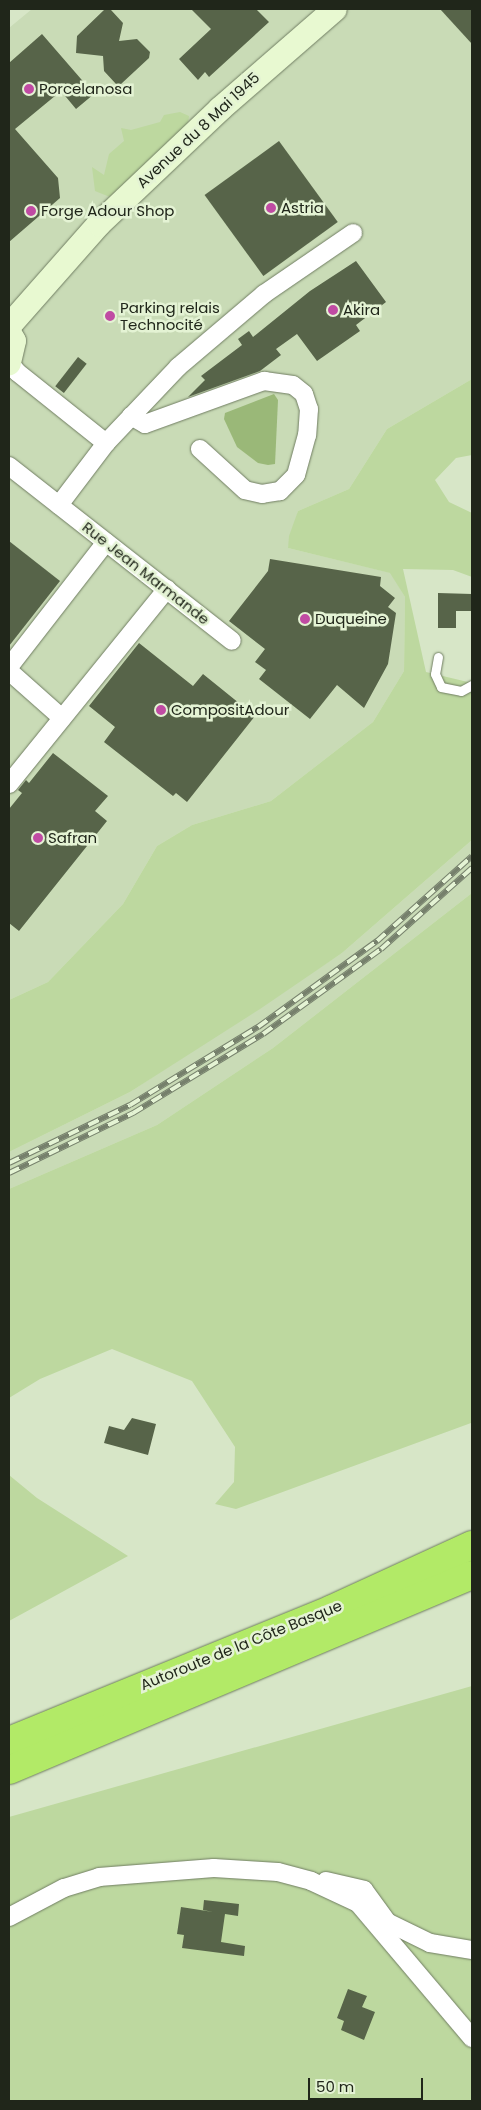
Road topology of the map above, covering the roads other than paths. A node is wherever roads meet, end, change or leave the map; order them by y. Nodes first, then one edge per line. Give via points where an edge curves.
1 (335, 9) edge
2 (352, 233) dead end
3 (9, 326) edge
4 (9, 332) edge
5 (9, 362) edge
6 (131, 416) junction
7 (106, 443) junction
8 (200, 449) dead end
9 (9, 466) edge
10 (59, 505) junction
11 (106, 542) junction
12 (167, 589) junction
13 (232, 641) dead end
14 (438, 657) dead end
15 (9, 667) edge
16 (9, 671) edge
17 (472, 685) edge
18 (62, 718) junction
19 (9, 784) edge
20 (472, 1545) edge
21 (472, 1575) edge
22 (9, 1741) edge
23 (9, 1770) edge
24 (311, 1881) junction
25 (9, 1917) edge
26 (472, 1950) edge
27 (472, 2038) edge

1 - 3 main road, Avenue du 8 Mai 1945 via 220,109 90,232
2 - 6 street via 264,294 217,332
4 - 5 main road via 14,341
5 - 7 street via 17,372
6 - 7 street
6 - 8 street via 145,424 264,381 293,385 304,394 309,409 307,435 296,475 280,491 262,494 245,490
7 - 10 street
9 - 10 street, Rue Jean Marmande
10 - 11 street, Rue Jean Marmande
11 - 12 street, Rue Jean Marmande
11 - 15 street
12 - 13 street, Rue Jean Marmande
12 - 18 street
14 - 17 lane via 434,674 441,687 461,691
16 - 18 street
18 - 19 street
20 - 22 highway, Autoroute de la Côte Basque via 330,1610
21 - 23 highway, Autoroute de la Côte Basque
24 - 25 street via 278,1872 214,1868 146,1871 99,1877 64,1888
24 - 26 street via 336,1880 364,1890 387,1922 430,1943
24 - 27 street via 358,1903

